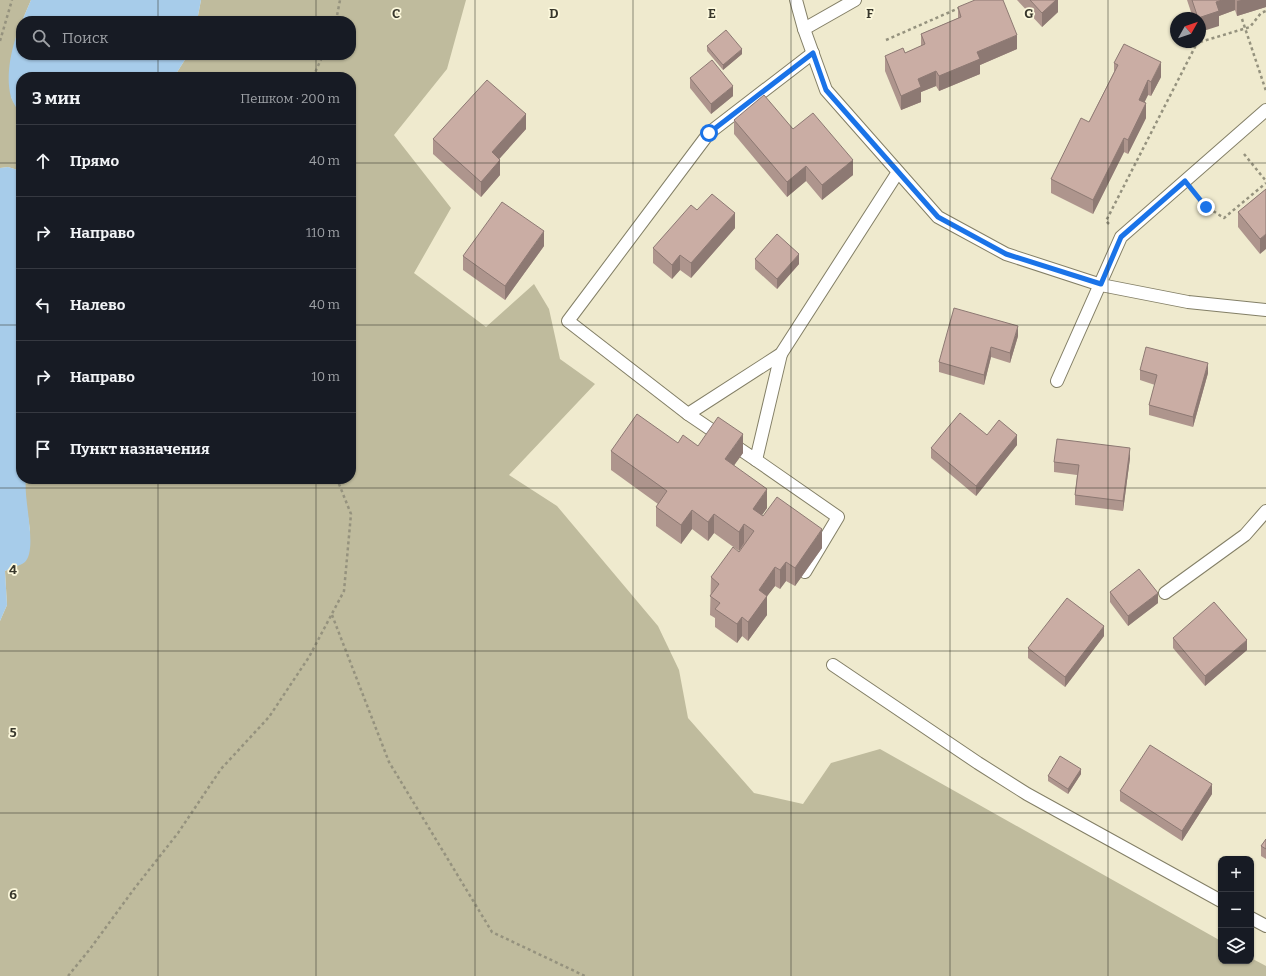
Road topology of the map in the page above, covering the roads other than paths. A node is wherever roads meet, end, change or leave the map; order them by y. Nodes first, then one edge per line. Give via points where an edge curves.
1 (796, 0) edge
2 (855, 0) edge
3 (804, 29) junction
4 (813, 53) junction
5 (1266, 110) edge
6 (898, 172) junction
7 (1101, 284) junction
8 (1266, 310) edge
9 (782, 354) junction
10 (1057, 381) dead end
11 (688, 414) junction
12 (756, 460) junction
13 (1266, 511) edge
14 (805, 572) edge
15 (1165, 593) dead end
16 (833, 665) dead end
17 (1218, 899) edge
18 (1254, 920) edge
19 (1266, 926) edge

1 - 3 lane
2 - 3 lane
3 - 4 lane
4 - 6 lane via 826,90
4 - 11 lane via 709,133 568,321
5 - 7 lane via 1121,237
6 - 7 lane via 938,217 1006,254
6 - 9 lane
7 - 8 lane via 1188,302
7 - 10 lane
9 - 11 lane
9 - 12 lane
11 - 12 lane
12 - 14 lane via 838,517
13 - 15 lane via 1245,535
16 - 17 lane via 1027,794
18 - 19 lane

